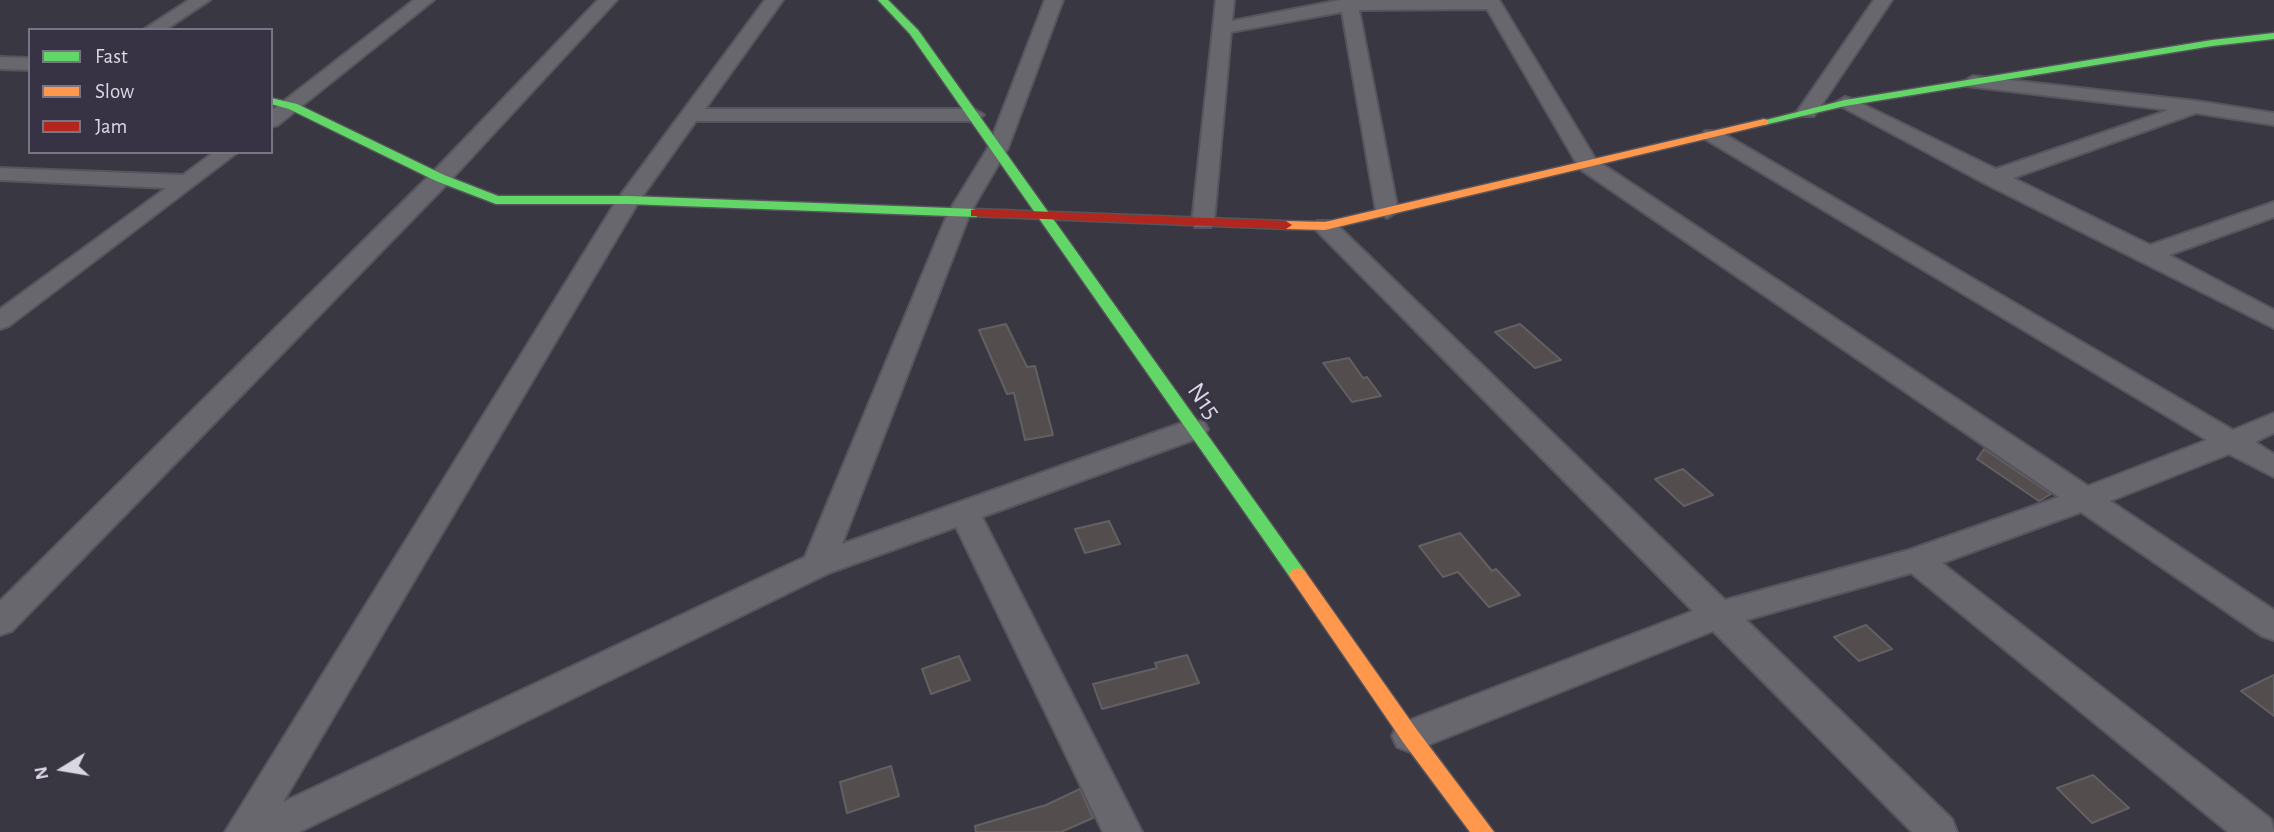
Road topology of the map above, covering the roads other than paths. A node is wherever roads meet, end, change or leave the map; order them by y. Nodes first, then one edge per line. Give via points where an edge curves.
1 (201, 0) edge
2 (425, 0) edge
3 (608, 0) edge
4 (774, 0) edge
5 (1054, 0) edge
6 (1225, 0) edge
7 (1882, 0) edge
8 (885, 1) edge
9 (1350, 2) edge
10 (155, 28) edge
11 (1222, 28) junction
12 (2274, 36) edge
13 (0, 63) edge
14 (28, 64) edge
15 (1973, 82) junction
16 (273, 101) edge
17 (1845, 103) junction
18 (293, 106) junction
19 (2197, 107) junction
20 (1807, 112) junction
21 (690, 115) junction
22 (974, 115) junction
23 (2274, 119) edge
24 (273, 120) edge
25 (1712, 135) junction
26 (998, 148) junction
27 (225, 154) edge
28 (1588, 164) junction
29 (0, 174) edge
30 (440, 178) junction
31 (1992, 178) junction
32 (187, 182) junction
33 (628, 201) junction
34 (2274, 209) edge
35 (1387, 211) junction
36 (959, 213) junction
37 (1047, 217) junction
38 (1203, 222) junction
39 (1325, 226) junction
40 (2149, 254) junction
41 (2274, 320) edge
42 (0, 321) edge
43 (2274, 422) edge
44 (1194, 429) junction
45 (2231, 442) junction
46 (2274, 467) edge
47 (2084, 499) junction
48 (964, 512) junction
49 (1916, 559) junction
50 (818, 565) junction
51 (1719, 615) junction
52 (0, 622) edge
53 (2274, 627) edge
54 (1410, 736) junction
55 (244, 832) edge
56 (260, 832) edge
57 (1123, 832) edge
58 (1483, 832) edge
59 (1938, 832) edge
60 (2257, 832) edge

1 - 10 street
2 - 18 street
3 - 30 street
4 - 21 street
5 - 26 street
6 - 11 street
7 - 20 street
8 - 22 street, N15 via 914,32
9 - 11 street
9 - 28 street via 1493,4
9 - 35 street
11 - 38 street
12 - 15 street
13 - 14 street
15 - 17 street
15 - 19 street
16 - 18 street
17 - 20 street
17 - 31 street
18 - 24 street
18 - 30 street
19 - 23 street
19 - 31 street
20 - 25 street
21 - 22 street
21 - 33 street
22 - 26 street, N15
25 - 28 street
25 - 45 street
26 - 36 street
26 - 37 street, N15
27 - 32 street
28 - 35 street
28 - 47 street
29 - 32 street
30 - 33 street via 496,200
30 - 52 street
31 - 40 street
32 - 42 street
33 - 36 street
33 - 55 street
34 - 40 street
35 - 39 street
36 - 37 street
36 - 50 street
37 - 38 street
37 - 44 street, N15
38 - 39 street
39 - 51 street
40 - 41 street
43 - 45 street
44 - 48 street
44 - 54 street, N15
45 - 46 street
45 - 47 street
47 - 49 street
47 - 53 street
48 - 50 street
48 - 57 street
49 - 51 street
49 - 60 street
50 - 56 street
51 - 54 street
51 - 59 street
54 - 58 street, N15

